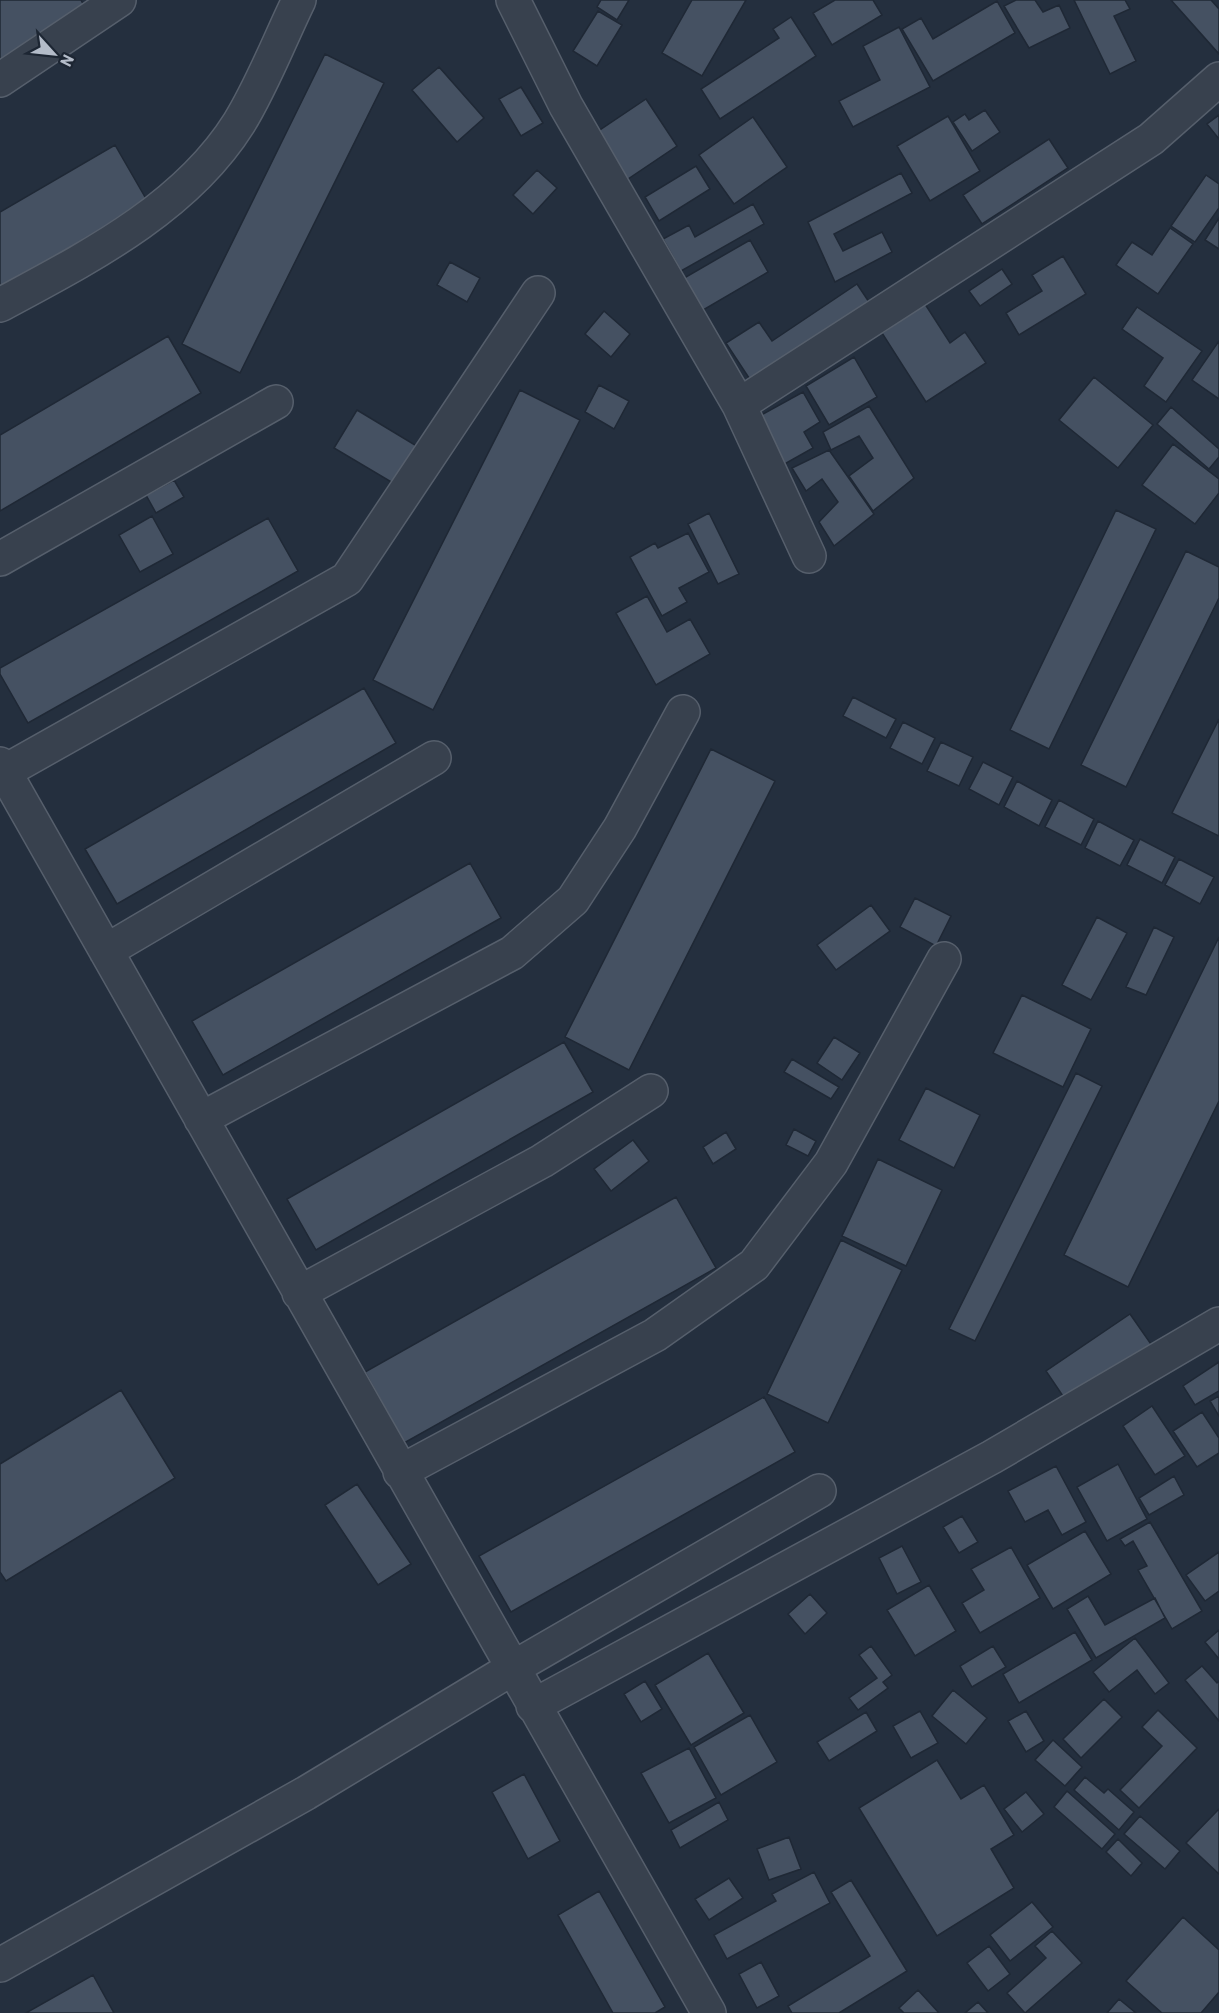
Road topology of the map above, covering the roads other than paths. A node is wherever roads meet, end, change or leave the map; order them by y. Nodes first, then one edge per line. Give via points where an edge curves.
1 (119, 0) edge
2 (299, 0) edge
3 (513, 0) edge
4 (1219, 79) edge
5 (0, 80) edge
6 (538, 293) dead end
7 (0, 305) edge
8 (276, 402) dead end
9 (739, 405) junction
10 (809, 556) dead end
11 (0, 560) edge
12 (683, 712) dead end
13 (434, 758) dead end
14 (2, 768) edge
15 (106, 951) junction
16 (944, 959) dead end
17 (651, 1091) dead end
18 (201, 1119) junction
19 (299, 1293) junction
20 (1219, 1324) edge
21 (400, 1472) junction
22 (819, 1491) dead end
23 (513, 1668) junction
24 (533, 1706) junction
25 (0, 1965) edge
26 (709, 2013) edge

1 - 5 street
2 - 7 street via 239,123 189,186 89,257
3 - 9 street via 567,106
4 - 9 street via 1151,139
6 - 14 street via 347,579
8 - 11 street
9 - 10 street
12 - 18 street via 620,828 573,900 512,953
13 - 15 street
14 - 15 street
15 - 18 street
16 - 21 street via 831,1163 754,1265 655,1335
17 - 19 street via 542,1161
18 - 19 street
19 - 21 street
20 - 24 street via 992,1457
21 - 23 street
22 - 23 street
23 - 24 street
23 - 25 street via 306,1793
24 - 26 street

